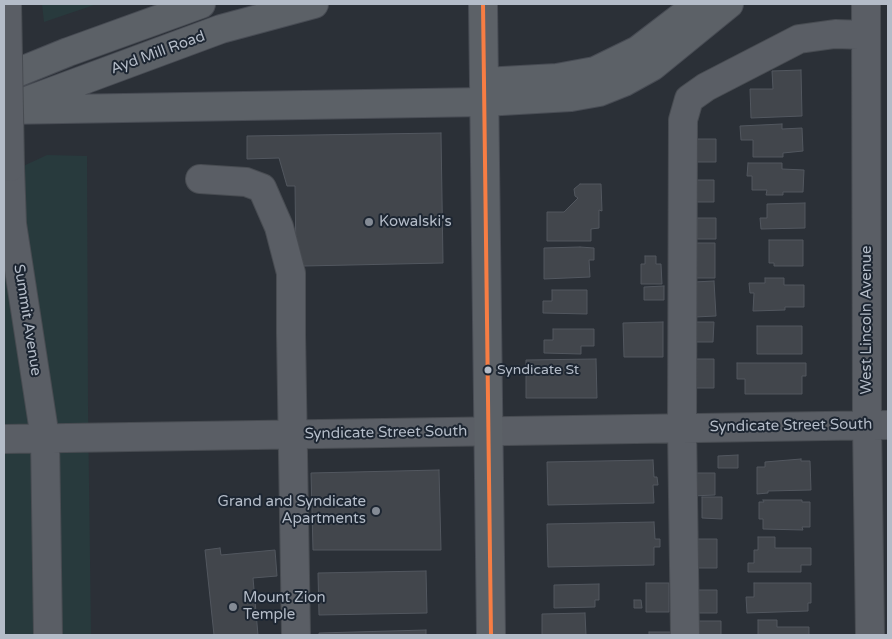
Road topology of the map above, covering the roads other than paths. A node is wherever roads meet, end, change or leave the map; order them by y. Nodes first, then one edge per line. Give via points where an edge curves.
1 (8, 4) edge
2 (201, 4) edge
3 (314, 4) edge
4 (484, 4) edge
5 (698, 4) edge
6 (729, 4) edge
7 (866, 4) edge
8 (866, 35) junction
9 (4, 78) edge
10 (484, 92) junction
11 (4, 110) edge
12 (200, 179) dead end
13 (878, 425) edge
14 (682, 428) junction
15 (488, 432) junction
16 (293, 434) junction
17 (4, 438) edge
18 (45, 438) junction
19 (48, 635) edge
20 (296, 635) edge
21 (491, 635) edge
22 (685, 635) edge
23 (870, 635) edge

1 - 18 street, Summit Avenue, bridge via 12,224
2 - 9 main road, Ayd Mill Road
3 - 11 main road, Ayd Mill Road via 221,29
4 - 10 main road
5 - 10 main road via 638,50 594,71
6 - 10 main road via 653,66 599,92 571,97
7 - 8 street, West Lincoln Avenue
8 - 13 street, West Lincoln Avenue
8 - 14 street via 835,34 799,39 689,99 683,120
10 - 11 main road
10 - 15 main road
12 - 16 street via 246,182 262,188 279,227 291,273
13 - 14 street, Syndicate Street South
13 - 23 street, West Lincoln Avenue
14 - 15 street, Syndicate Street South
14 - 22 street
15 - 16 street, Syndicate Street South
15 - 21 main road
16 - 18 street, Syndicate Street South
16 - 20 street
17 - 18 street, Syndicate Street South
18 - 19 street, Summit Avenue

